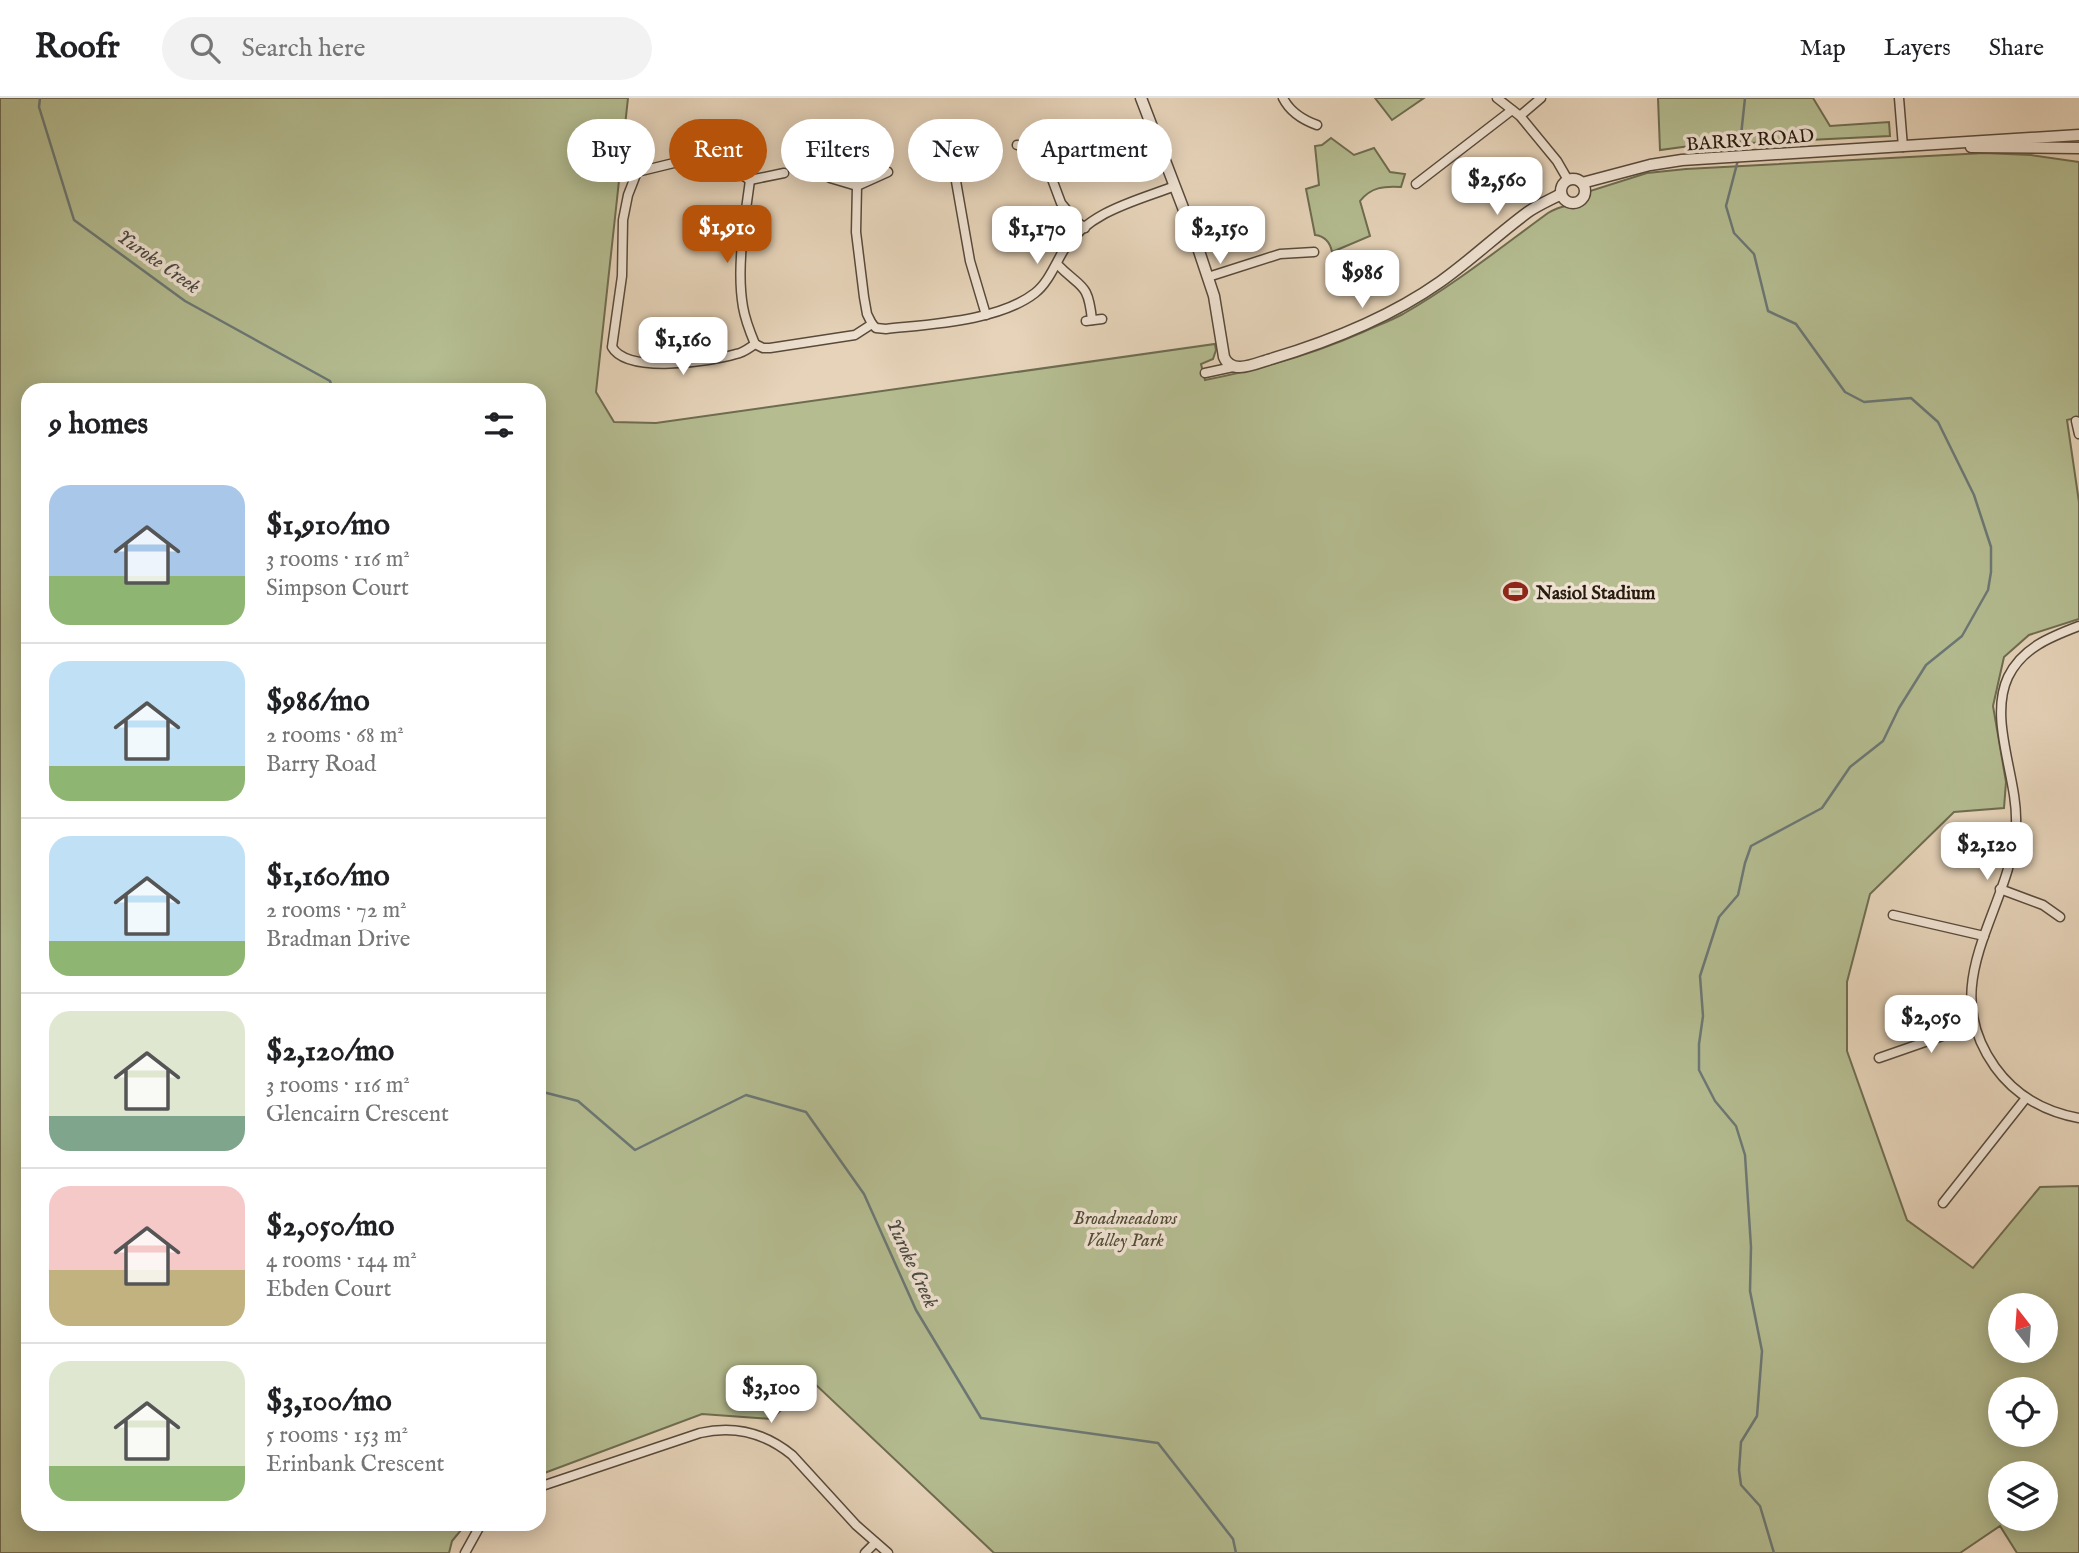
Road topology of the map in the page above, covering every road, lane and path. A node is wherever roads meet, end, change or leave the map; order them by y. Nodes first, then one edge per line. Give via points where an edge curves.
1 (1141, 98) edge
2 (1283, 98) edge
3 (1497, 98) edge
4 (1541, 98) edge
5 (1899, 98) edge
6 (1512, 110) junction
7 (1520, 116) junction
8 (1317, 125) dead end
9 (2077, 135) edge
10 (1922, 146) junction
11 (1903, 147) junction
12 (2079, 148) edge
13 (669, 163) edge
14 (1568, 180) junction
15 (750, 182) edge
16 (844, 182) edge
17 (866, 182) edge
18 (956, 182) edge
19 (1053, 182) edge
20 (1582, 183) junction
21 (1416, 184) dead end
22 (857, 186) junction
23 (1175, 186) junction
24 (1561, 194) junction
25 (1085, 228) junction
26 (1314, 252) dead end
27 (1057, 264) junction
28 (1208, 277) junction
29 (986, 315) junction
30 (1102, 319) dead end
31 (872, 324) junction
32 (755, 344) junction
33 (1233, 368) junction
34 (1205, 373) dead end
35 (2076, 421) dead end
36 (2079, 434) edge
37 (2079, 626) edge
38 (2000, 889) junction
39 (1892, 915) dead end
40 (2060, 916) dead end
41 (1984, 936) junction
42 (1975, 1025) junction
43 (1879, 1058) dead end
44 (2026, 1098) junction
45 (2079, 1118) edge
46 (1943, 1203) dead end
47 (546, 1485) edge
48 (477, 1531) edge
49 (875, 1543) junction
50 (465, 1553) edge
51 (865, 1553) edge
52 (888, 1553) edge

1 - 23 street
2 - 8 street via 1303,120
3 - 6 street
4 - 7 street
5 - 11 street
6 - 7 street
6 - 21 street
7 - 14 street
9 - 10 street, BARRY ROAD
10 - 11 street, BARRY ROAD
10 - 12 street, BARRY ROAD
11 - 20 street, BARRY ROAD via 1682,160
13 - 32 street via 634,169 623,220 622,276 611,342 614,351 625,358 664,364 739,354
14 - 20 street
14 - 24 street
15 - 32 street via 741,285
16 - 22 street
17 - 22 street
18 - 29 street via 970,261
19 - 25 street via 1061,203
20 - 24 street via 1584,194 1577,203 1565,201
22 - 31 street via 856,232
23 - 25 street via 1116,208
23 - 28 street
24 - 33 street via 1398,308 1298,351
25 - 27 street via 1065,248
26 - 28 street via 1280,254
27 - 29 street via 1034,293
27 - 30 street via 1086,289 1089,320
28 - 33 street via 1224,357
29 - 31 street via 886,329
31 - 32 street via 855,335 770,348
33 - 34 street
35 - 36 street
37 - 38 street via 2028,651 2007,681 2001,716 2016,826
38 - 40 street
38 - 41 street
39 - 41 street
41 - 42 street via 1973,974
42 - 43 street
42 - 44 street via 1990,1060
44 - 45 street
44 - 46 street
47 - 49 street via 700,1433 734,1429 787,1451
48 - 50 street
49 - 51 street
49 - 52 street

